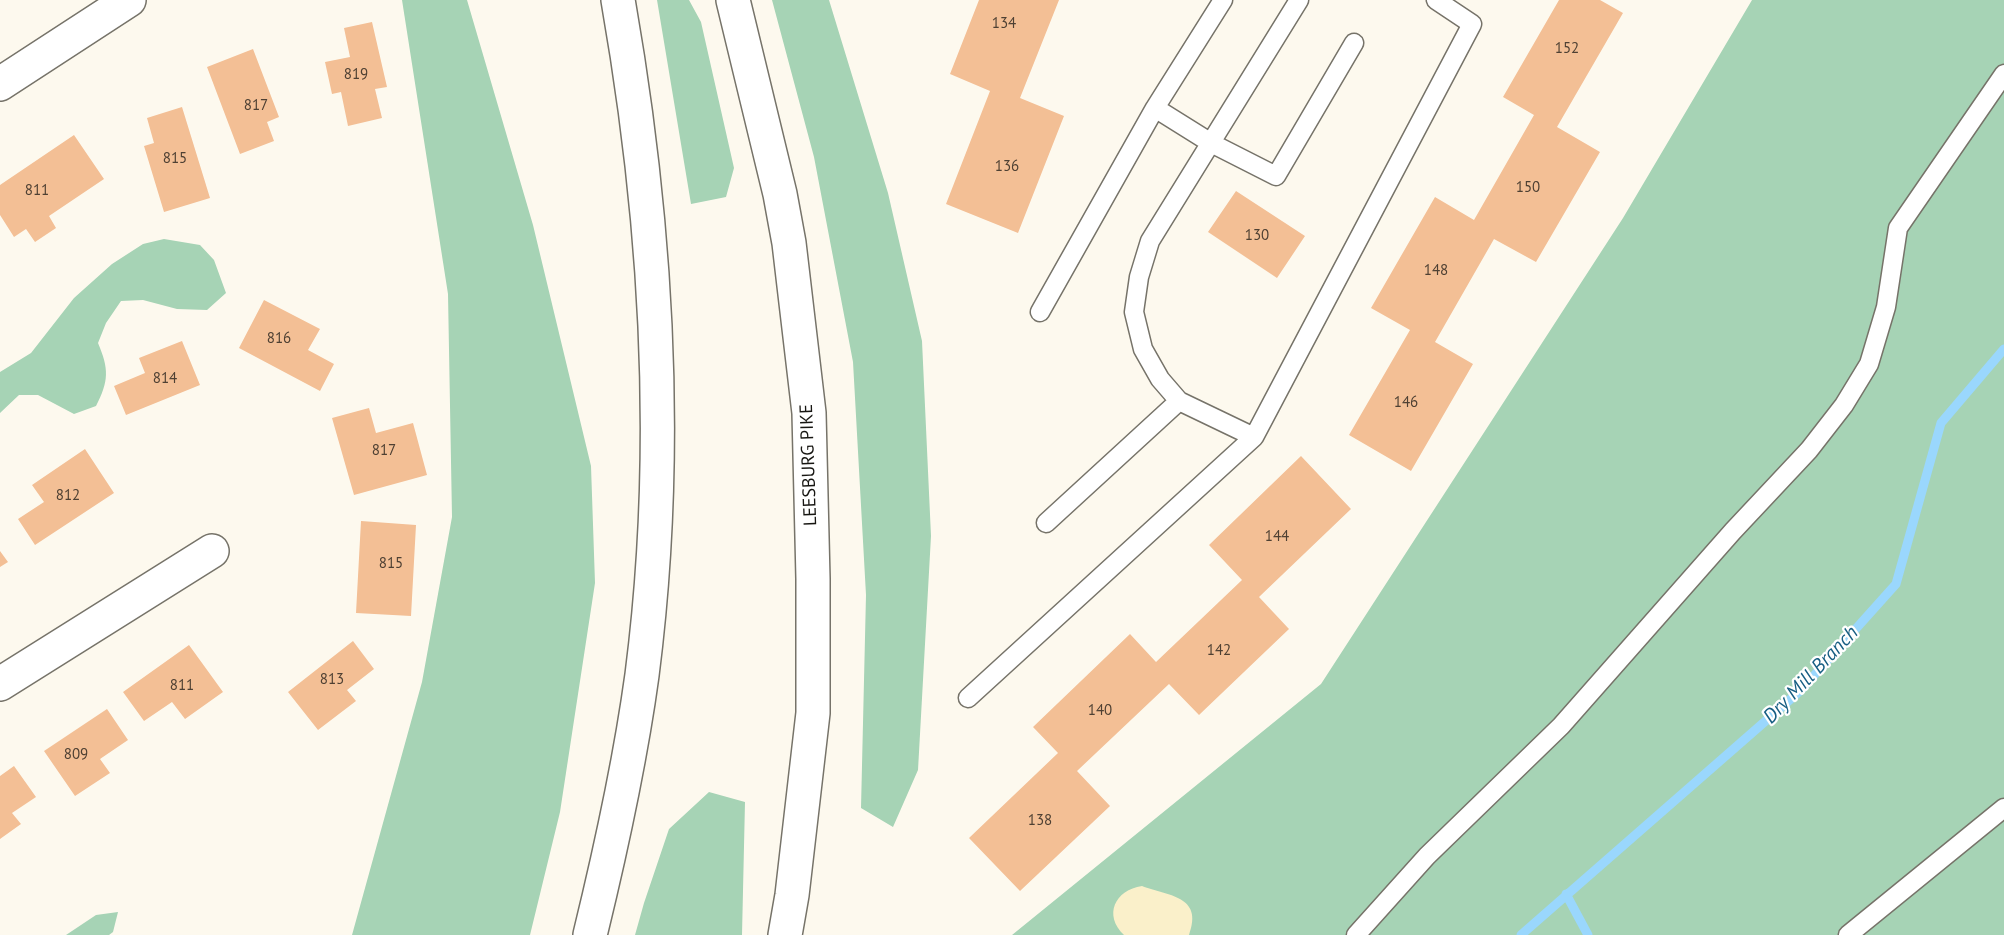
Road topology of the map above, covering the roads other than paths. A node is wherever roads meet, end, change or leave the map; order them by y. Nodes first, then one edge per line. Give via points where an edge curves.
1 (129, 0) edge
2 (618, 0) edge
3 (733, 0) edge
4 (1223, 0) edge
5 (1299, 0) edge
6 (1436, 0) edge
7 (1354, 43) dead end
8 (2004, 74) edge
9 (0, 84) edge
10 (1155, 108) junction
11 (1211, 143) junction
12 (1040, 312) dead end
13 (1179, 401) junction
14 (1254, 437) junction
15 (1046, 523) dead end
16 (212, 551) dead end
17 (0, 684) edge
18 (968, 698) dead end
19 (2004, 808) edge
20 (590, 935) edge
21 (784, 935) edge
22 (1356, 935) edge
23 (1848, 935) edge

1 - 9 main road
2 - 20 main road via 644,170 656,329 657,473 642,675 616,826
3 - 21 main road, LEESBURG PIKE via 784,213 809,413 813,713
4 - 10 lane
5 - 11 lane
6 - 14 lane via 1472,24
7 - 11 lane via 1276,176
8 - 22 lane via 1898,228 1886,307 1869,364 1844,405 1809,450 1561,726 1427,856
10 - 11 lane
10 - 12 lane
11 - 13 lane via 1150,241 1134,312 1143,349 1160,379
13 - 14 lane
13 - 15 lane
14 - 18 lane
16 - 17 main road
19 - 23 lane

